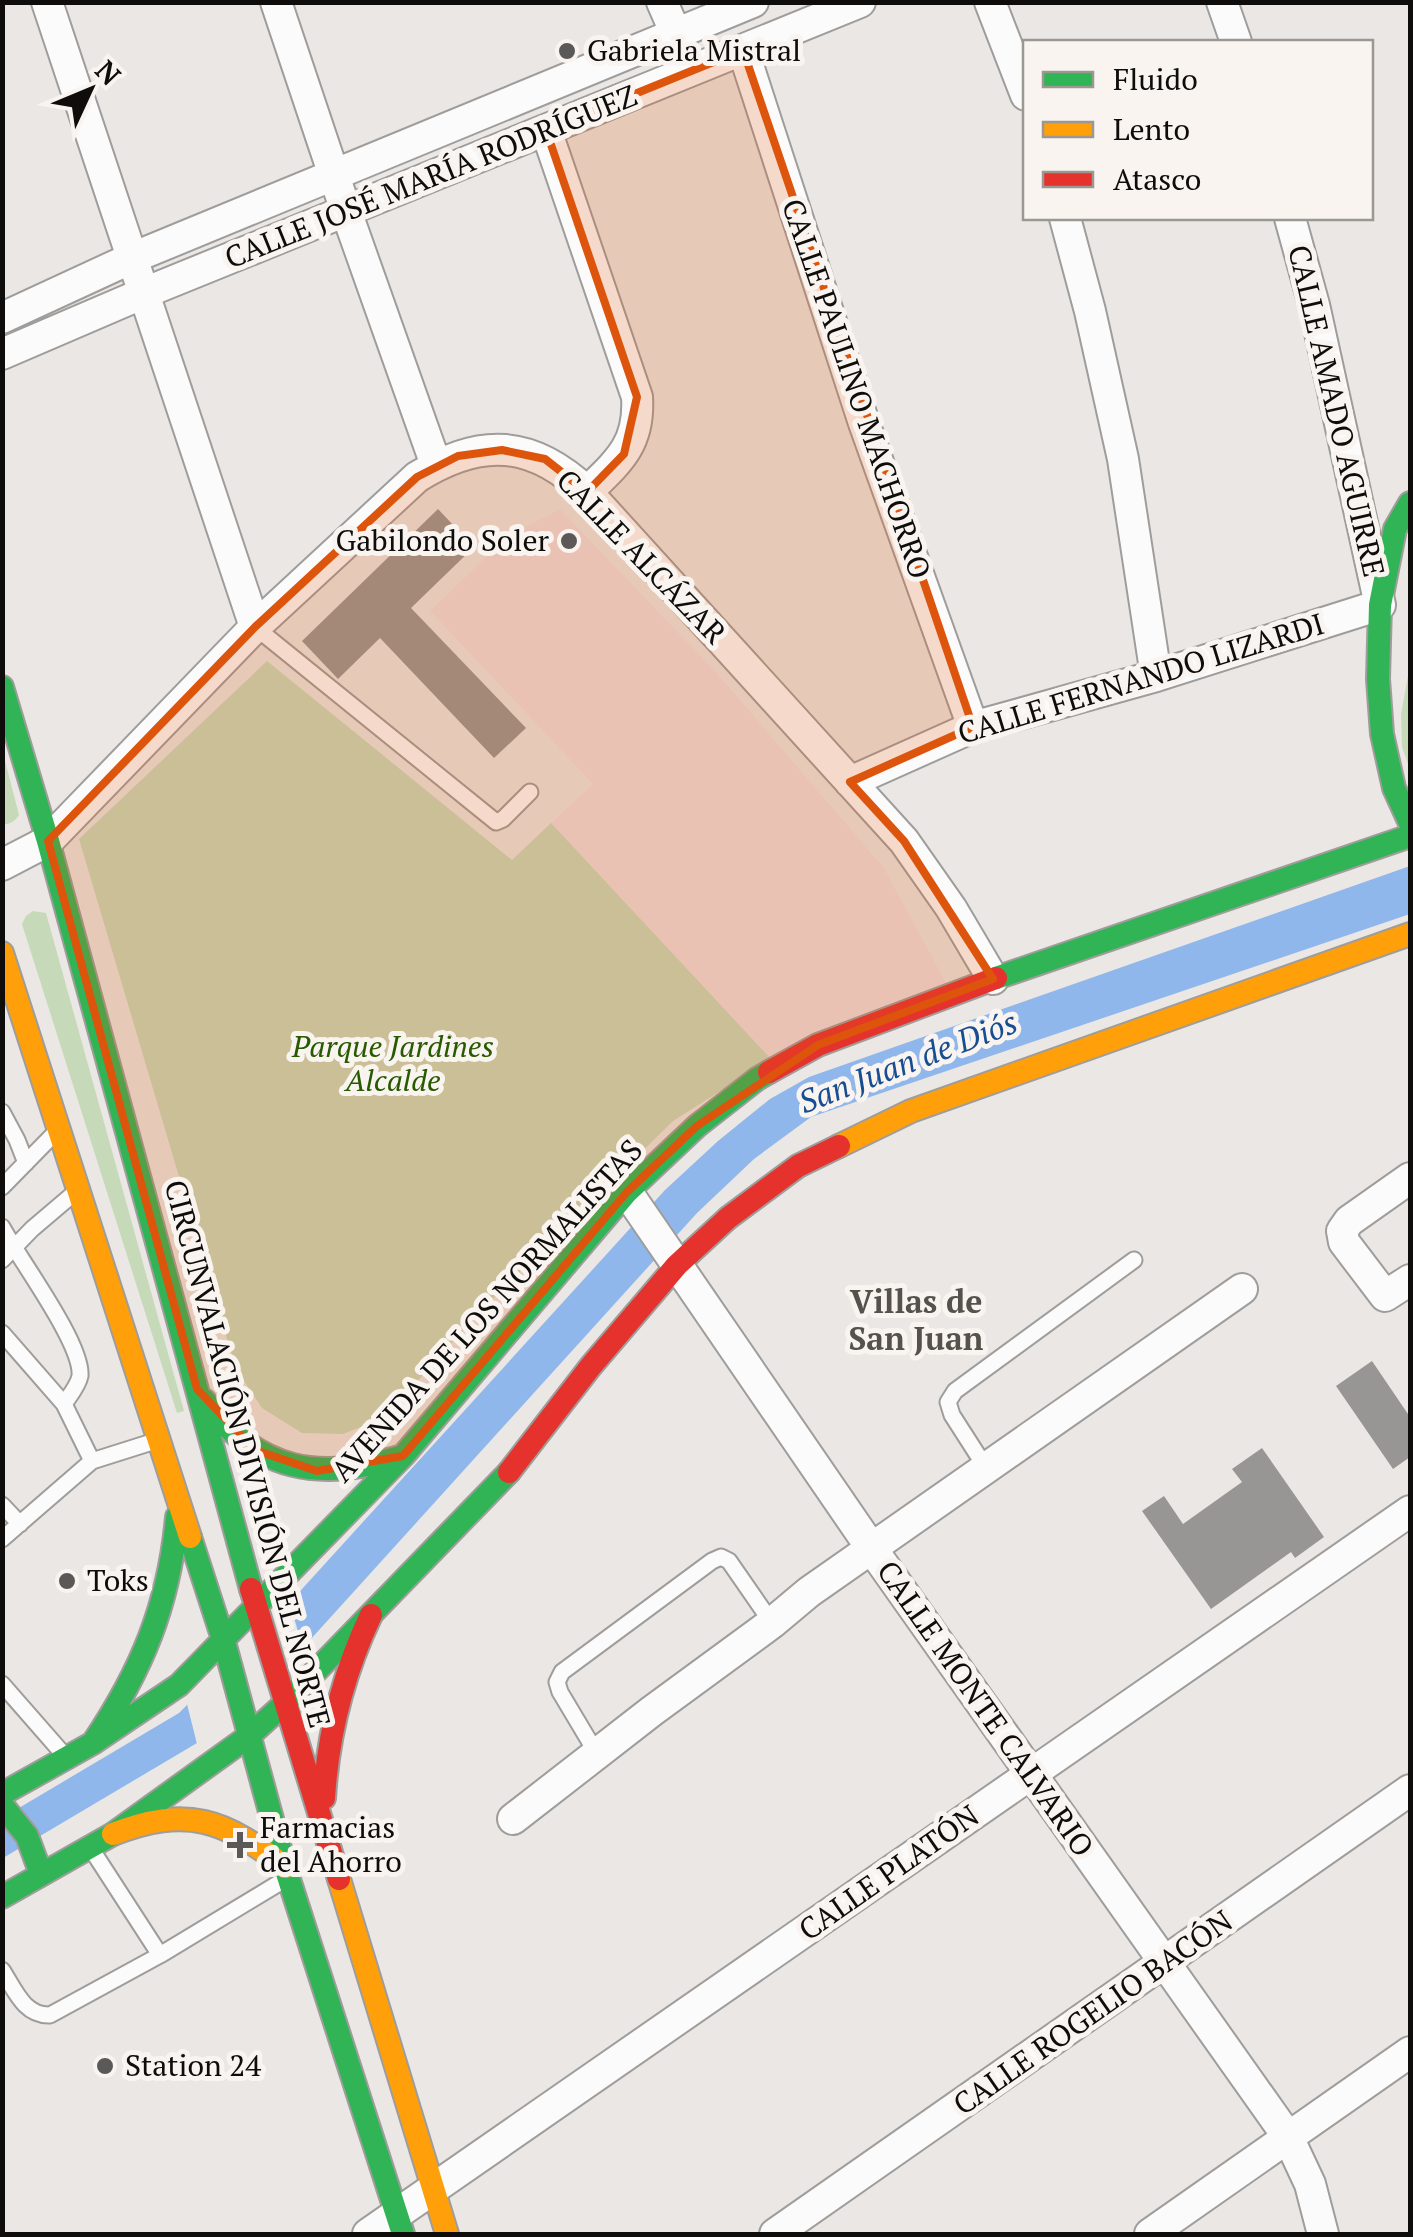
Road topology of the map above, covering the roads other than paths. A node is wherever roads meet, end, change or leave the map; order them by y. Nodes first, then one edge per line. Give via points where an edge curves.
1 (47, 2) edge
2 (276, 2) edge
3 (662, 2) edge
4 (752, 2) edge
5 (860, 2) edge
6 (990, 2) edge
7 (1222, 2) edge
8 (676, 33) junction
9 (1235, 40) edge
10 (743, 50) junction
11 (692, 71) junction
12 (1023, 86) edge
13 (546, 130) junction
14 (334, 176) junction
15 (346, 211) junction
16 (1066, 220) edge
17 (1291, 220) edge
18 (132, 258) junction
19 (144, 293) junction
20 (2, 318) edge
21 (2, 354) edge
22 (436, 465) junction
23 (588, 492) junction
24 (1410, 503) edge
25 (1410, 570) edge
26 (1380, 605) junction
27 (255, 627) junction
28 (1156, 676) junction
29 (2, 687) edge
30 (973, 727) junction
31 (850, 782) junction
32 (530, 792) dead end
33 (1410, 823) edge
34 (1410, 836) edge
35 (48, 841) junction
36 (2, 865) edge
37 (1410, 934) edge
38 (2, 953) edge
39 (993, 979) junction
40 (2, 1112) edge
41 (60, 1129) junction
42 (26, 1164) junction
43 (1410, 1178) edge
44 (2, 1187) edge
45 (79, 1189) junction
46 (631, 1198) junction
47 (2, 1226) edge
48 (8, 1254) edge
49 (673, 1260) junction
50 (1134, 1260) dead end
51 (1410, 1280) edge
52 (1242, 1290) dead end
53 (2, 1334) edge
54 (197, 1389) junction
55 (64, 1404) junction
56 (159, 1440) junction
57 (403, 1456) junction
58 (92, 1462) junction
59 (986, 1468) junction
60 (178, 1498) junction
61 (2, 1505) edge
62 (1410, 1512) edge
63 (20, 1524) junction
64 (2, 1539) edge
65 (872, 1549) junction
66 (257, 1612) junction
67 (372, 1615) junction
68 (772, 1623) junction
69 (225, 1646) junction
70 (2, 1684) edge
71 (282, 1696) junction
72 (248, 1732) junction
73 (93, 1744) junction
74 (596, 1754) junction
75 (68, 1759) junction
76 (1031, 1774) junction
77 (1410, 1790) edge
78 (9, 1793) edge
79 (513, 1819) dead end
80 (113, 1834) junction
81 (326, 1842) junction
82 (90, 1846) junction
83 (40, 1867) junction
84 (287, 1872) junction
85 (2, 1897) edge
86 (160, 1955) junction
87 (1164, 1963) junction
88 (2, 1970) edge
89 (1410, 2052) edge
90 (1288, 2138) junction
91 (434, 2189) junction
92 (400, 2224) edge
93 (368, 2234) edge
94 (447, 2234) edge
95 (775, 2234) edge
96 (1150, 2234) edge
97 (1324, 2234) edge

1 - 18 street
2 - 14 street
3 - 8 street
4 - 8 street, CALLE JOSÉ MARÍA RODRÍGUEZ
5 - 10 street, CALLE JOSÉ MARÍA RODRÍGUEZ
6 - 12 street
7 - 9 street
8 - 11 street
8 - 14 street, CALLE JOSÉ MARÍA RODRÍGUEZ
10 - 11 street, CALLE JOSÉ MARÍA RODRÍGUEZ
10 - 30 street, CALLE PAULINO MACHORRO via 864,424
11 - 13 street, CALLE JOSÉ MARÍA RODRÍGUEZ
13 - 15 street, CALLE JOSÉ MARÍA RODRÍGUEZ
13 - 23 street via 637,397 630,443
14 - 15 street
14 - 18 street, CALLE JOSÉ MARÍA RODRÍGUEZ
15 - 19 street, CALLE JOSÉ MARÍA RODRÍGUEZ
15 - 22 street
16 - 28 street via 1123,459
17 - 26 street, CALLE AMADO AGUIRRE
18 - 19 street
18 - 20 street, CALLE JOSÉ MARÍA RODRÍGUEZ
19 - 21 street, CALLE JOSÉ MARÍA RODRÍGUEZ
19 - 27 street
22 - 23 street, CALLE ALCÁZAR via 479,452 525,453 545,459
22 - 27 street, CALLE ALCÁZAR
23 - 31 street, CALLE ALCÁZAR
24 - 26 street via 1395,529
25 - 26 street
26 - 28 street, CALLE FERNANDO LIZARDI
26 - 33 street via 1382,734
27 - 32 lane via 496,822
27 - 35 street, CALLE ALCÁZAR
28 - 30 street, CALLE FERNANDO LIZARDI
29 - 35 street, CIRCUNVALACIÓN DIVISIÓN DEL NORTE
30 - 31 street, CALLE FERNANDO LIZARDI
31 - 39 street, CALLE ALCÁZAR via 904,841
34 - 39 street, AVENIDA DE LOS NORMALISTAS
35 - 36 street, CALLE ALCÁZAR
35 - 54 street, CIRCUNVALACIÓN DIVISIÓN DEL NORTE
37 - 49 street via 911,1111 798,1166
38 - 41 street
39 - 46 street, AVENIDA DE LOS NORMALISTAS via 818,1045 757,1079 697,1126
40 - 42 lane
41 - 42 lane
41 - 45 street
42 - 44 lane
43 - 51 street via 1342,1231 1385,1296
45 - 48 lane
45 - 56 street
46 - 49 street, CALLE MONTE CALVARIO
46 - 57 street, AVENIDA DE LOS NORMALISTAS
47 - 48 lane
48 - 55 lane via 63,1325 78,1363 80,1377
49 - 65 street, CALLE MONTE CALVARIO
49 - 67 street via 510,1470
50 - 59 lane via 948,1402
52 - 59 street
53 - 55 lane
54 - 57 street via 238,1438 285,1463 339,1471
54 - 66 street, CIRCUNVALACIÓN DIVISIÓN DEL NORTE
55 - 58 lane
56 - 58 lane
56 - 60 street
57 - 66 street, AVENIDA DE LOS NORMALISTAS
58 - 63 lane
59 - 65 street
60 - 69 street
60 - 73 street via 172,1569 153,1637
61 - 63 lane
62 - 76 street, CALLE PLATÓN
63 - 64 lane
65 - 68 street
65 - 76 street, CALLE MONTE CALVARIO
66 - 69 street, AVENIDA DE LOS NORMALISTAS
66 - 71 street, CIRCUNVALACIÓN DIVISIÓN DEL NORTE
67 - 71 street
67 - 81 street via 331,1724
68 - 74 street
68 - 74 lane via 722,1557 562,1672 560,1692
69 - 72 street
69 - 73 street, AVENIDA DE LOS NORMALISTAS
70 - 75 lane
71 - 72 street
71 - 81 street, CIRCUNVALACIÓN DIVISIÓN DEL NORTE
72 - 80 street
72 - 84 street
73 - 75 street, AVENIDA DE LOS NORMALISTAS
74 - 79 street
75 - 78 street, AVENIDA DE LOS NORMALISTAS
76 - 87 street, CALLE MONTE CALVARIO
76 - 91 street, CALLE PLATÓN
77 - 87 street, CALLE ROGELIO BACÓN
78 - 83 street
80 - 82 street
80 - 84 street via 154,1820 198,1820 240,1834
81 - 91 street, CIRCUNVALACIÓN DIVISIÓN DEL NORTE
82 - 83 street
82 - 86 lane
83 - 85 street
84 - 86 lane
84 - 92 street
86 - 88 lane via 50,2016 27,2009
87 - 90 street, CALLE MONTE CALVARIO
87 - 95 street, CALLE ROGELIO BACÓN
89 - 90 street
90 - 96 street
90 - 97 street, CALLE MONTE CALVARIO
91 - 92 street, CALLE PLATÓN
91 - 94 street, CIRCUNVALACIÓN DIVISIÓN DEL NORTE
92 - 93 street, CALLE PLATÓN

